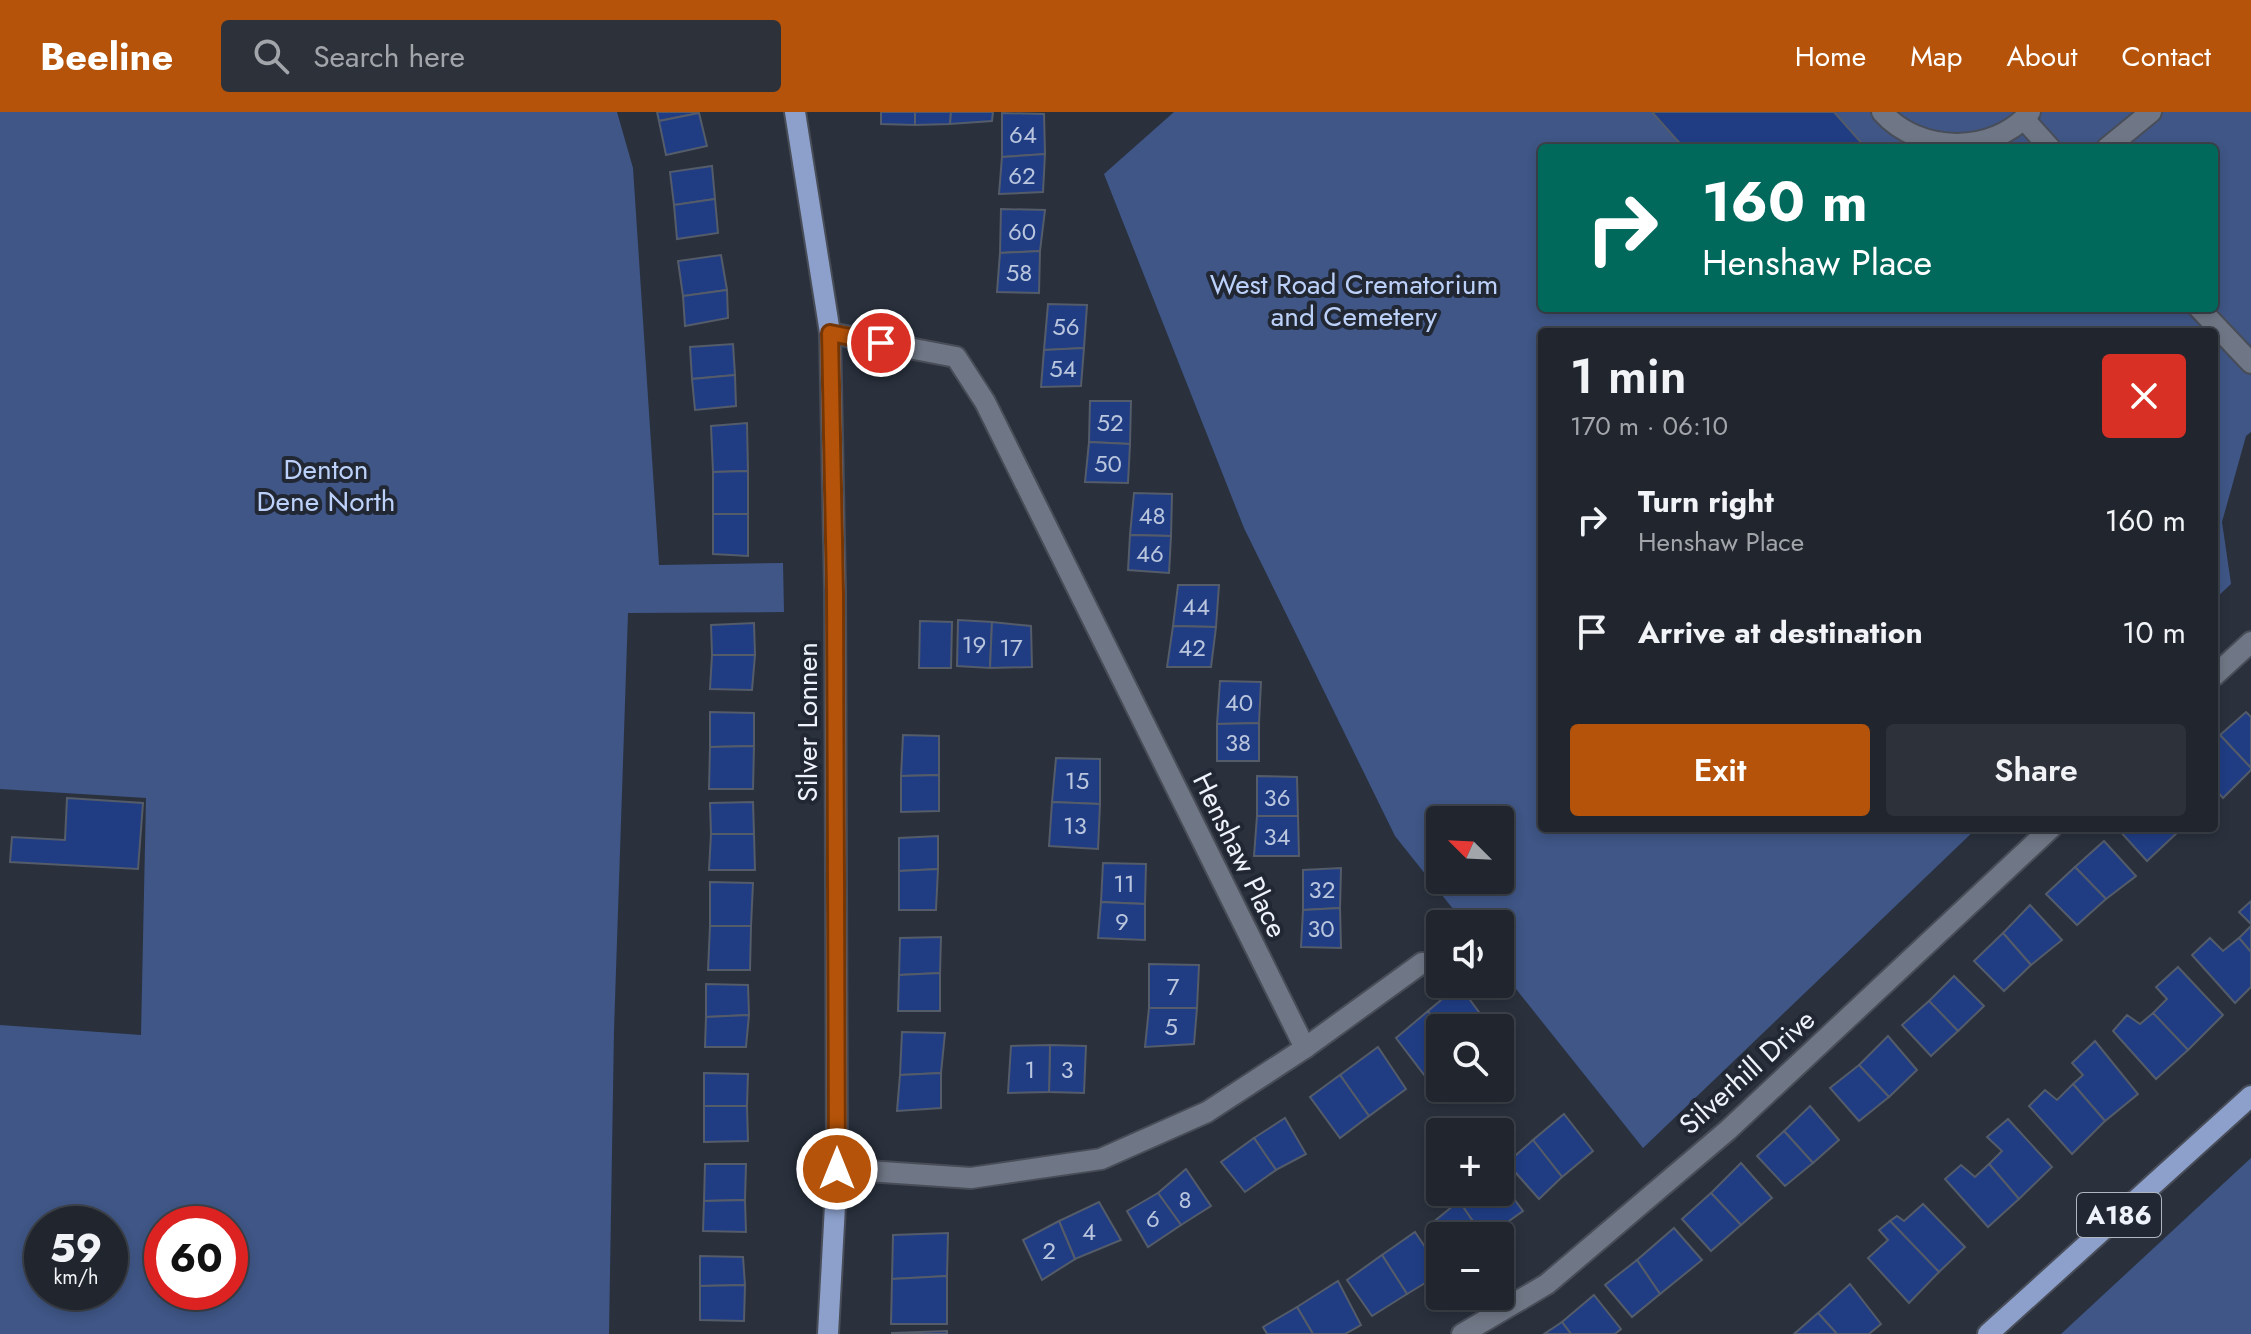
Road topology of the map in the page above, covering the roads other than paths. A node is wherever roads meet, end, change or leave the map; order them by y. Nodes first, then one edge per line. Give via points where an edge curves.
1 (795, 112) edge
2 (1882, 112) edge
3 (2151, 112) edge
4 (2027, 116) edge
5 (1953, 144) edge
6 (1964, 144) edge
7 (2047, 144) edge
8 (2112, 144) edge
9 (2203, 312) edge
10 (2218, 328) edge
11 (2218, 328) edge
12 (830, 333) junction
13 (2251, 363) edge
14 (2251, 642) edge
15 (2218, 672) edge
16 (2047, 832) edge
17 (1422, 963) dead end
18 (1305, 1048) junction
19 (2251, 1096) edge
20 (837, 1169) junction
21 (828, 1334) edge
22 (1462, 1334) edge
23 (1988, 1334) edge

1 - 12 main road, Silver Lonnen
2 - 5 street via 1919,138
3 - 8 street
4 - 6 street via 1994,138
4 - 7 street
9 - 11 street
10 - 13 street
12 - 18 street, Henshaw Place via 956,357 985,402
12 - 20 main road, Silver Lonnen
14 - 15 street
16 - 22 street, Silverhill Drive via 1728,1130 1547,1284
17 - 18 street
18 - 20 street via 1207,1112 1101,1159 971,1178
19 - 23 main road, A186
20 - 21 main road, Silver Lonnen

